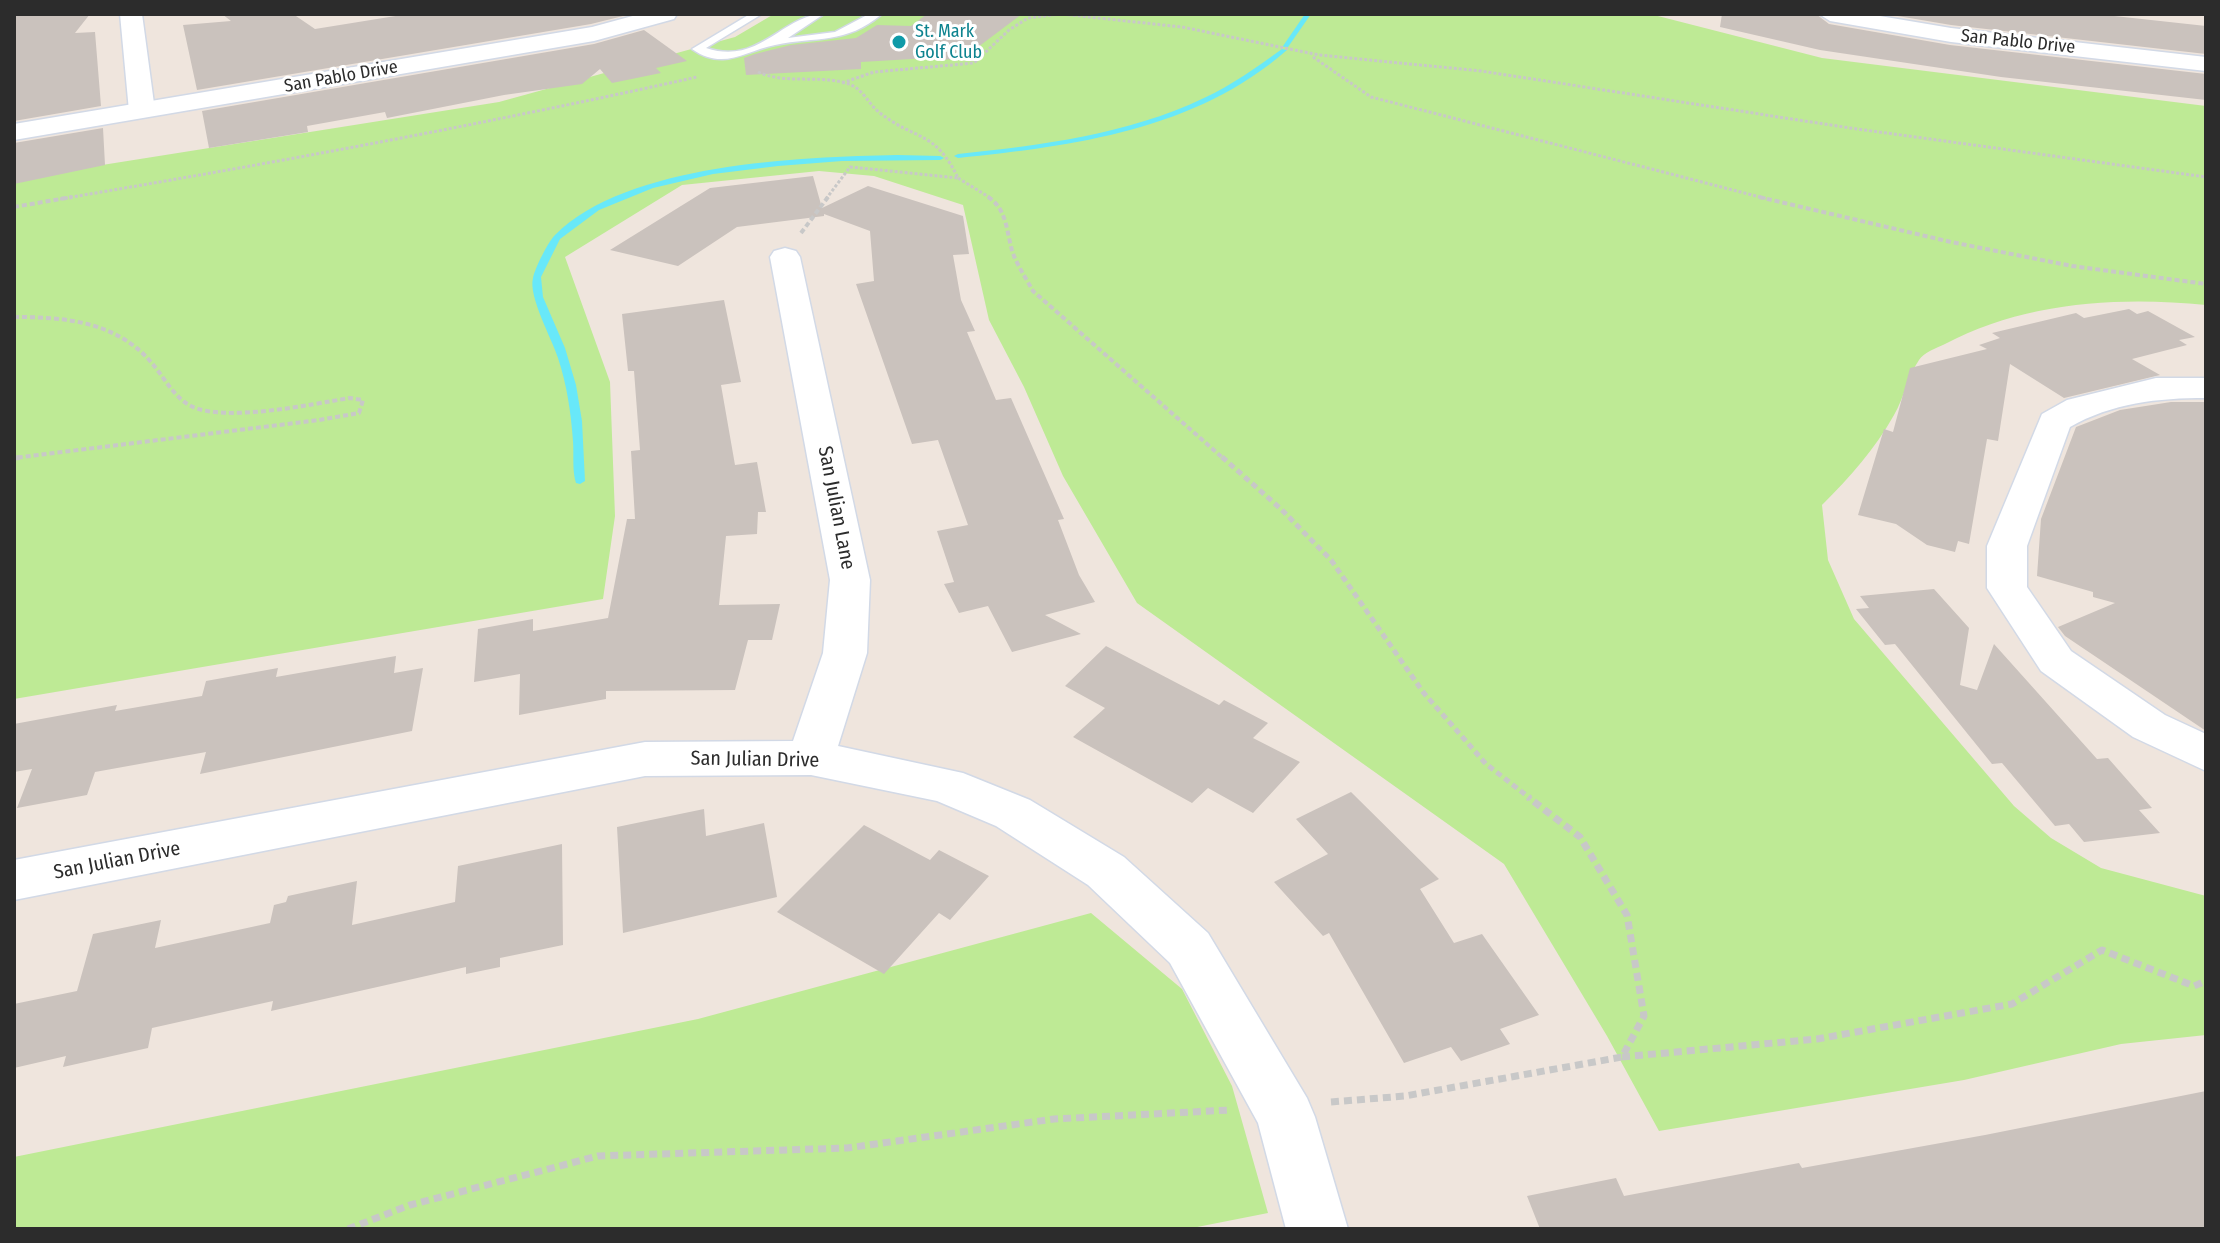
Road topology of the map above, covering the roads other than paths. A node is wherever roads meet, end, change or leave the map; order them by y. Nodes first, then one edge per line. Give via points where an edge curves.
1 (131, 14) edge
2 (666, 14) edge
3 (757, 14) edge
4 (819, 14) edge
5 (877, 14) edge
6 (1830, 14) edge
7 (771, 43) junction
8 (2206, 64) edge
9 (142, 111) junction
10 (14, 132) edge
11 (785, 257) road end
12 (2206, 388) edge
13 (2206, 754) edge
14 (811, 758) junction
15 (14, 880) edge
16 (1317, 1229) edge

1 - 9 street
2 - 9 street, San Pablo Drive via 594,34
3 - 7 lane via 697,49 712,56 756,53
4 - 7 lane
5 - 7 lane via 838,35
6 - 8 street, San Pablo Drive via 1951,35
9 - 10 street, San Pablo Drive
11 - 14 street, San Julian Lane via 850,580 845,653
12 - 13 street via 2156,388 2079,407 2054,421 2007,546 2007,588 2056,661 2149,726
14 - 15 street, San Julian Drive via 645,759
14 - 16 street, San Julian Drive via 946,785 1013,813 1106,871 1148,909 1189,948 1286,1117

